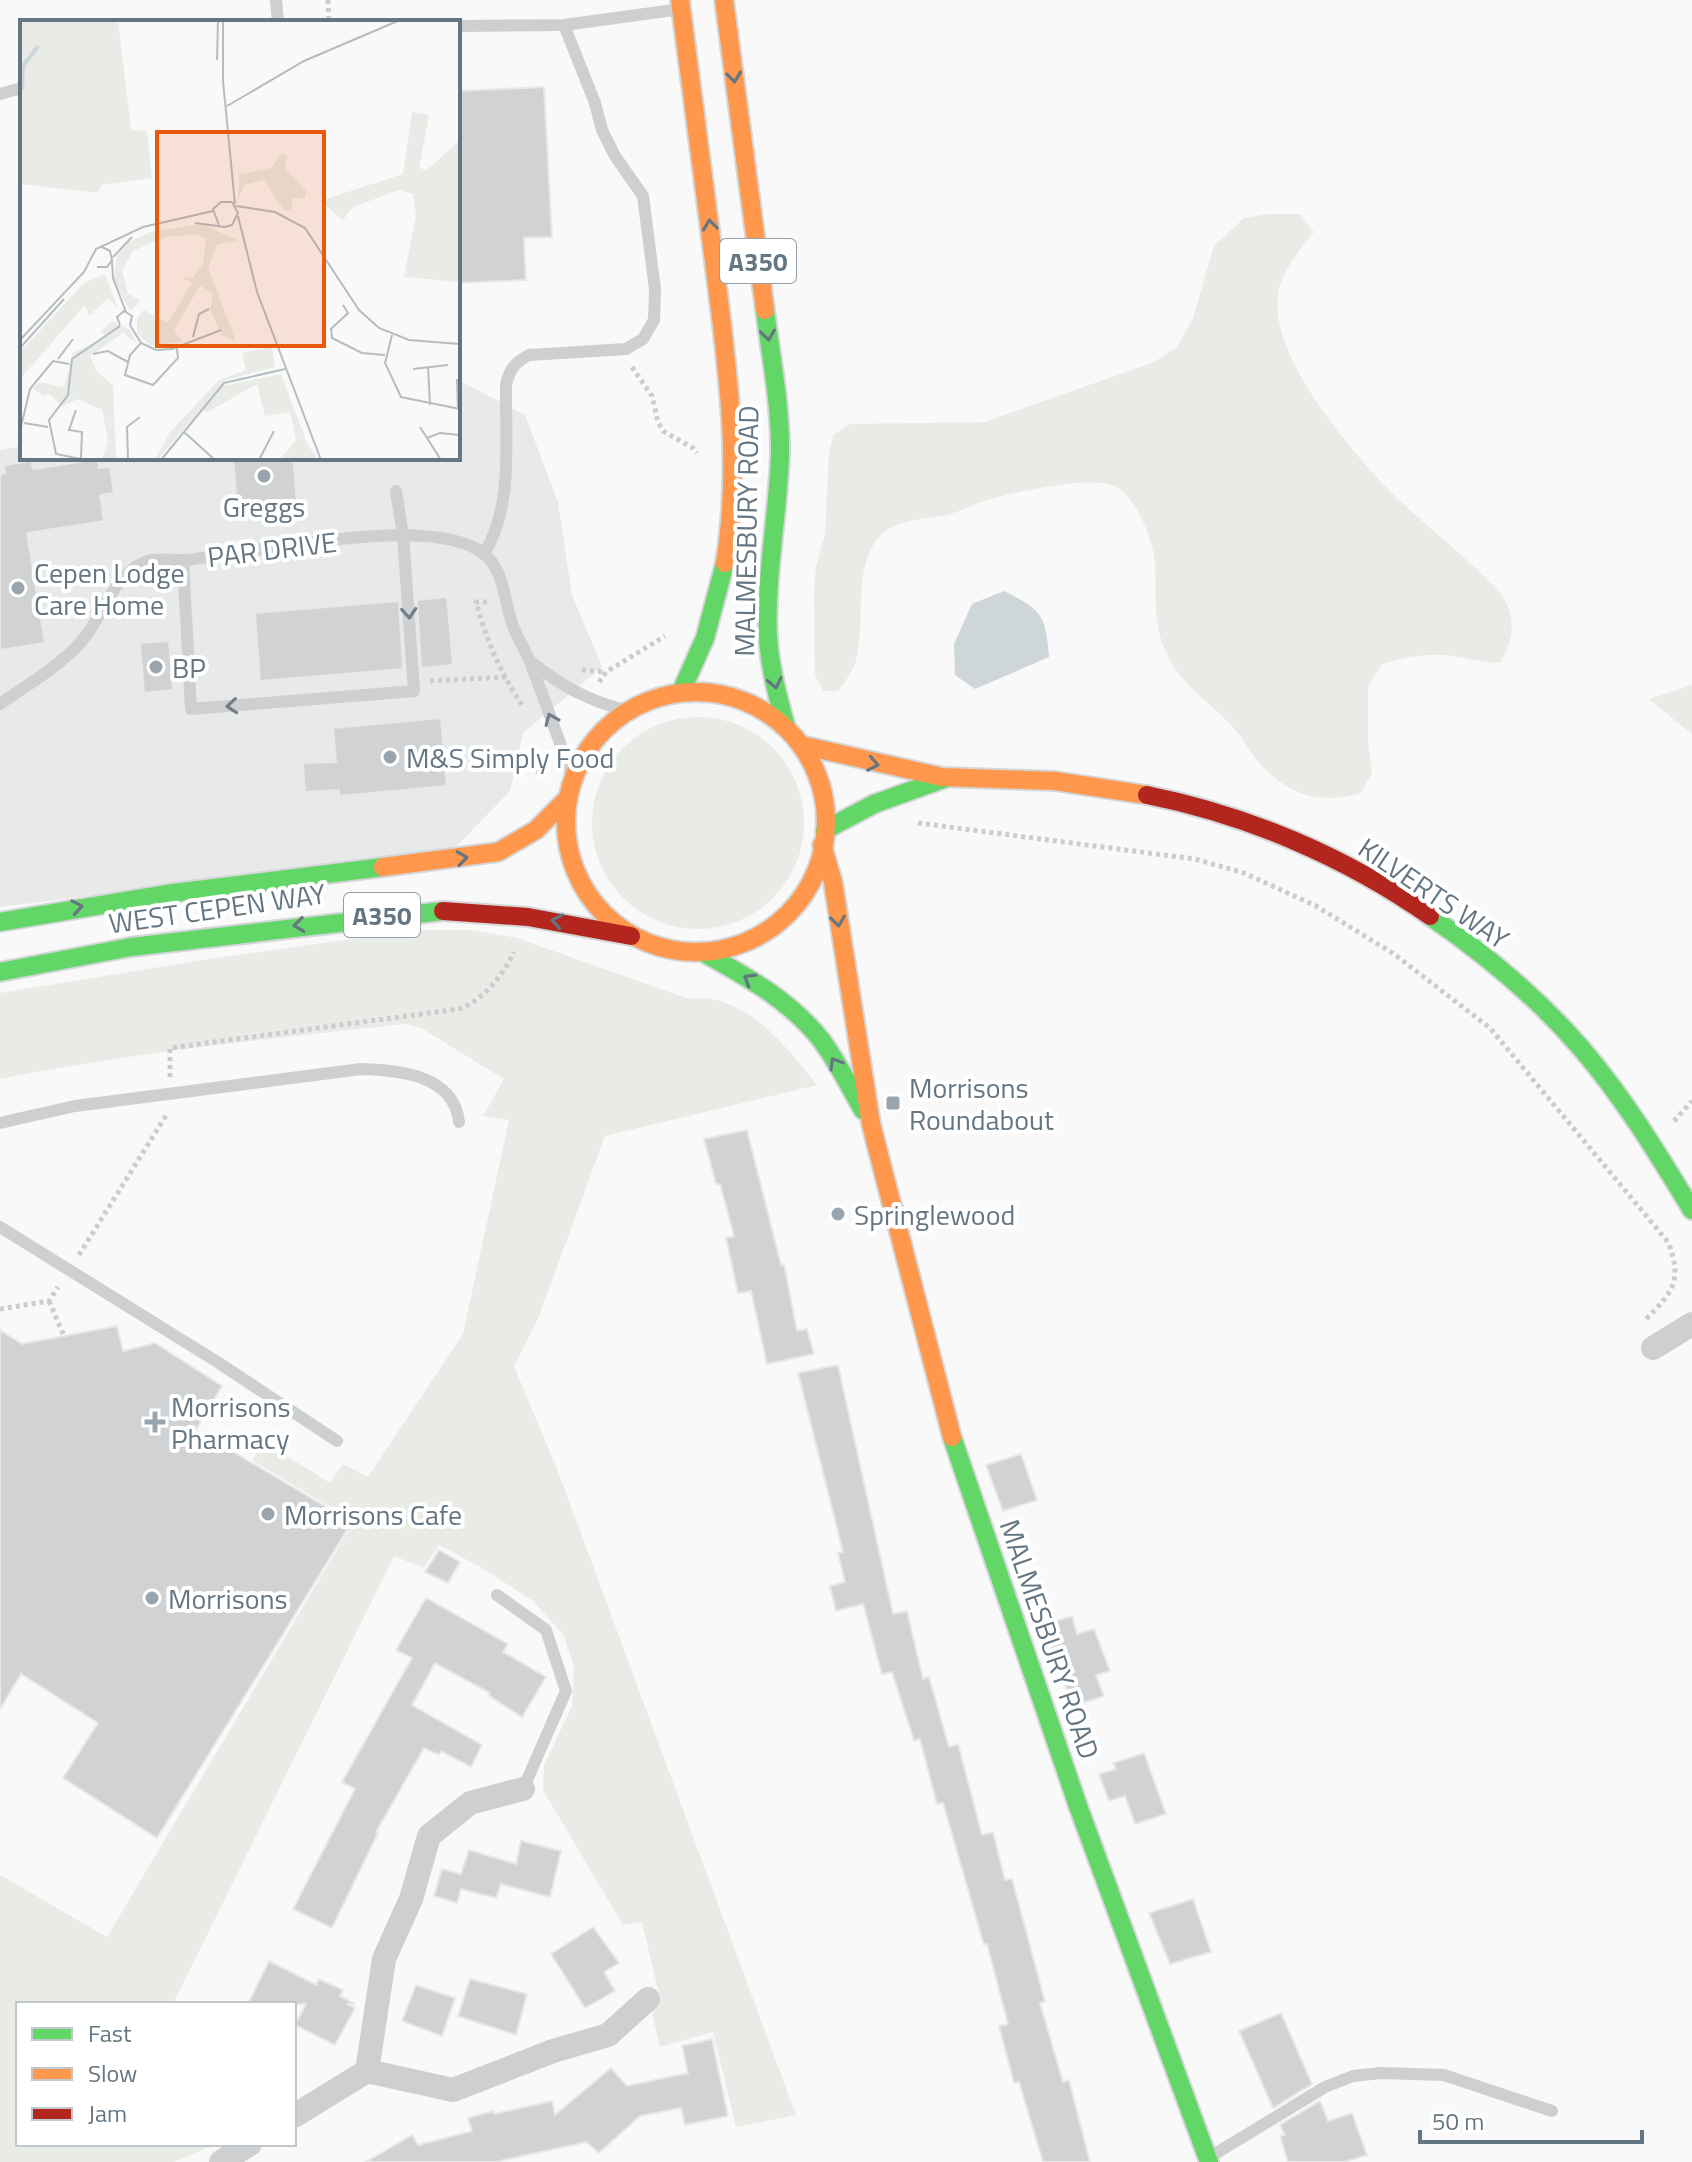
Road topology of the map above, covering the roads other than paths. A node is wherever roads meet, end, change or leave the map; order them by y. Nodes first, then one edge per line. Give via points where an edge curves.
1 (276, 0) edge
2 (724, 0) edge
3 (681, 5) edge
4 (278, 20) edge
5 (564, 25) junction
6 (460, 26) edge
7 (20, 89) edge
8 (0, 94) edge
9 (396, 491) dead end
10 (403, 535) junction
11 (484, 554) junction
12 (183, 560) junction
13 (530, 661) junction
14 (681, 692) junction
15 (0, 704) edge
16 (629, 711) junction
17 (786, 727) junction
18 (801, 745) junction
19 (572, 777) junction
20 (946, 778) junction
21 (567, 799) junction
22 (824, 838) junction
23 (0, 922) edge
24 (633, 936) junction
25 (704, 953) junction
26 (0, 972) edge
27 (459, 1122) dead end
28 (0, 1123) edge
29 (871, 1124) junction
30 (1692, 1210) edge
31 (0, 1227) edge
32 (1692, 1324) edge
33 (1656, 1346) road end
34 (337, 1441) dead end
35 (497, 1595) dead end
36 (523, 1789) joint
37 (648, 1999) dead end
38 (367, 2071) junction
39 (1552, 2111) dead end
40 (296, 2115) edge
41 (247, 2146) edge
42 (1208, 2160) edge
43 (221, 2162) edge

1 - 4 lane
2 -> 17 main road, MALMESBURY ROAD / A350 via 780,428 768,636
3 - 5 lane
14 -> 3 main road, MALMESBURY ROAD / A350 via 703,649 719,596 735,443
5 - 6 lane
5 - 11 lane via 602,130 643,196 654,320 643,339 626,349 518,360 506,385 505,497 495,536
7 - 8 lane
9 - 10 lane
10 - 11 lane, PAR DRIVE via 454,539
10 - 12 lane, PAR DRIVE via 294,543
10 -> 12 lane via 414,691 191,709
11 - 13 lane via 501,581
12 - 15 lane, PAR DRIVE via 139,565 68,654
13 - 16 lane via 588,700
19 -> 13 lane
14 - 16 main road, A350
14 - 17 main road, A350 via 740,699
16 - 19 main road, A350 via 599,735
17 - 18 main road, A350
18 -> 20 main road, KILVERTS WAY
18 - 22 main road, A350 via 819,779
19 - 21 main road, A350
20 - 22 main road, KILVERTS WAY via 885,799
20 - 30 main road, KILVERTS WAY via 1042,780 1153,796 1285,838 1382,886 1494,964 1563,1028 1623,1101
23 -> 21 main road, WEST CEPEN WAY / A350 via 173,893 498,852 527,837
21 - 24 main road, A350 via 567,835 576,872 598,908
22 - 25 main road, A350 via 813,878 780,920 745,942
22 -> 29 main road, MALMESBURY ROAD
24 - 25 main road, A350 via 674,951
24 -> 26 main road, WEST CEPEN WAY / A350 via 503,912 425,911 131,947
29 -> 25 main road, MALMESBURY ROAD via 814,1032 777,997
27 - 28 lane via 454,1101 443,1090 390,1070 332,1071 75,1106
29 - 42 main road, MALMESBURY ROAD via 944,1414 1120,1926
31 - 34 lane
32 - 33 street
35 - 36 lane via 546,1630 566,1691
36 - 38 street via 470,1803 429,1836 411,1899 384,1959
37 - 38 street via 608,2035 453,2090
38 - 40 street
39 - 42 lane via 1444,2075 1353,2076 1325,2087
41 - 43 street

